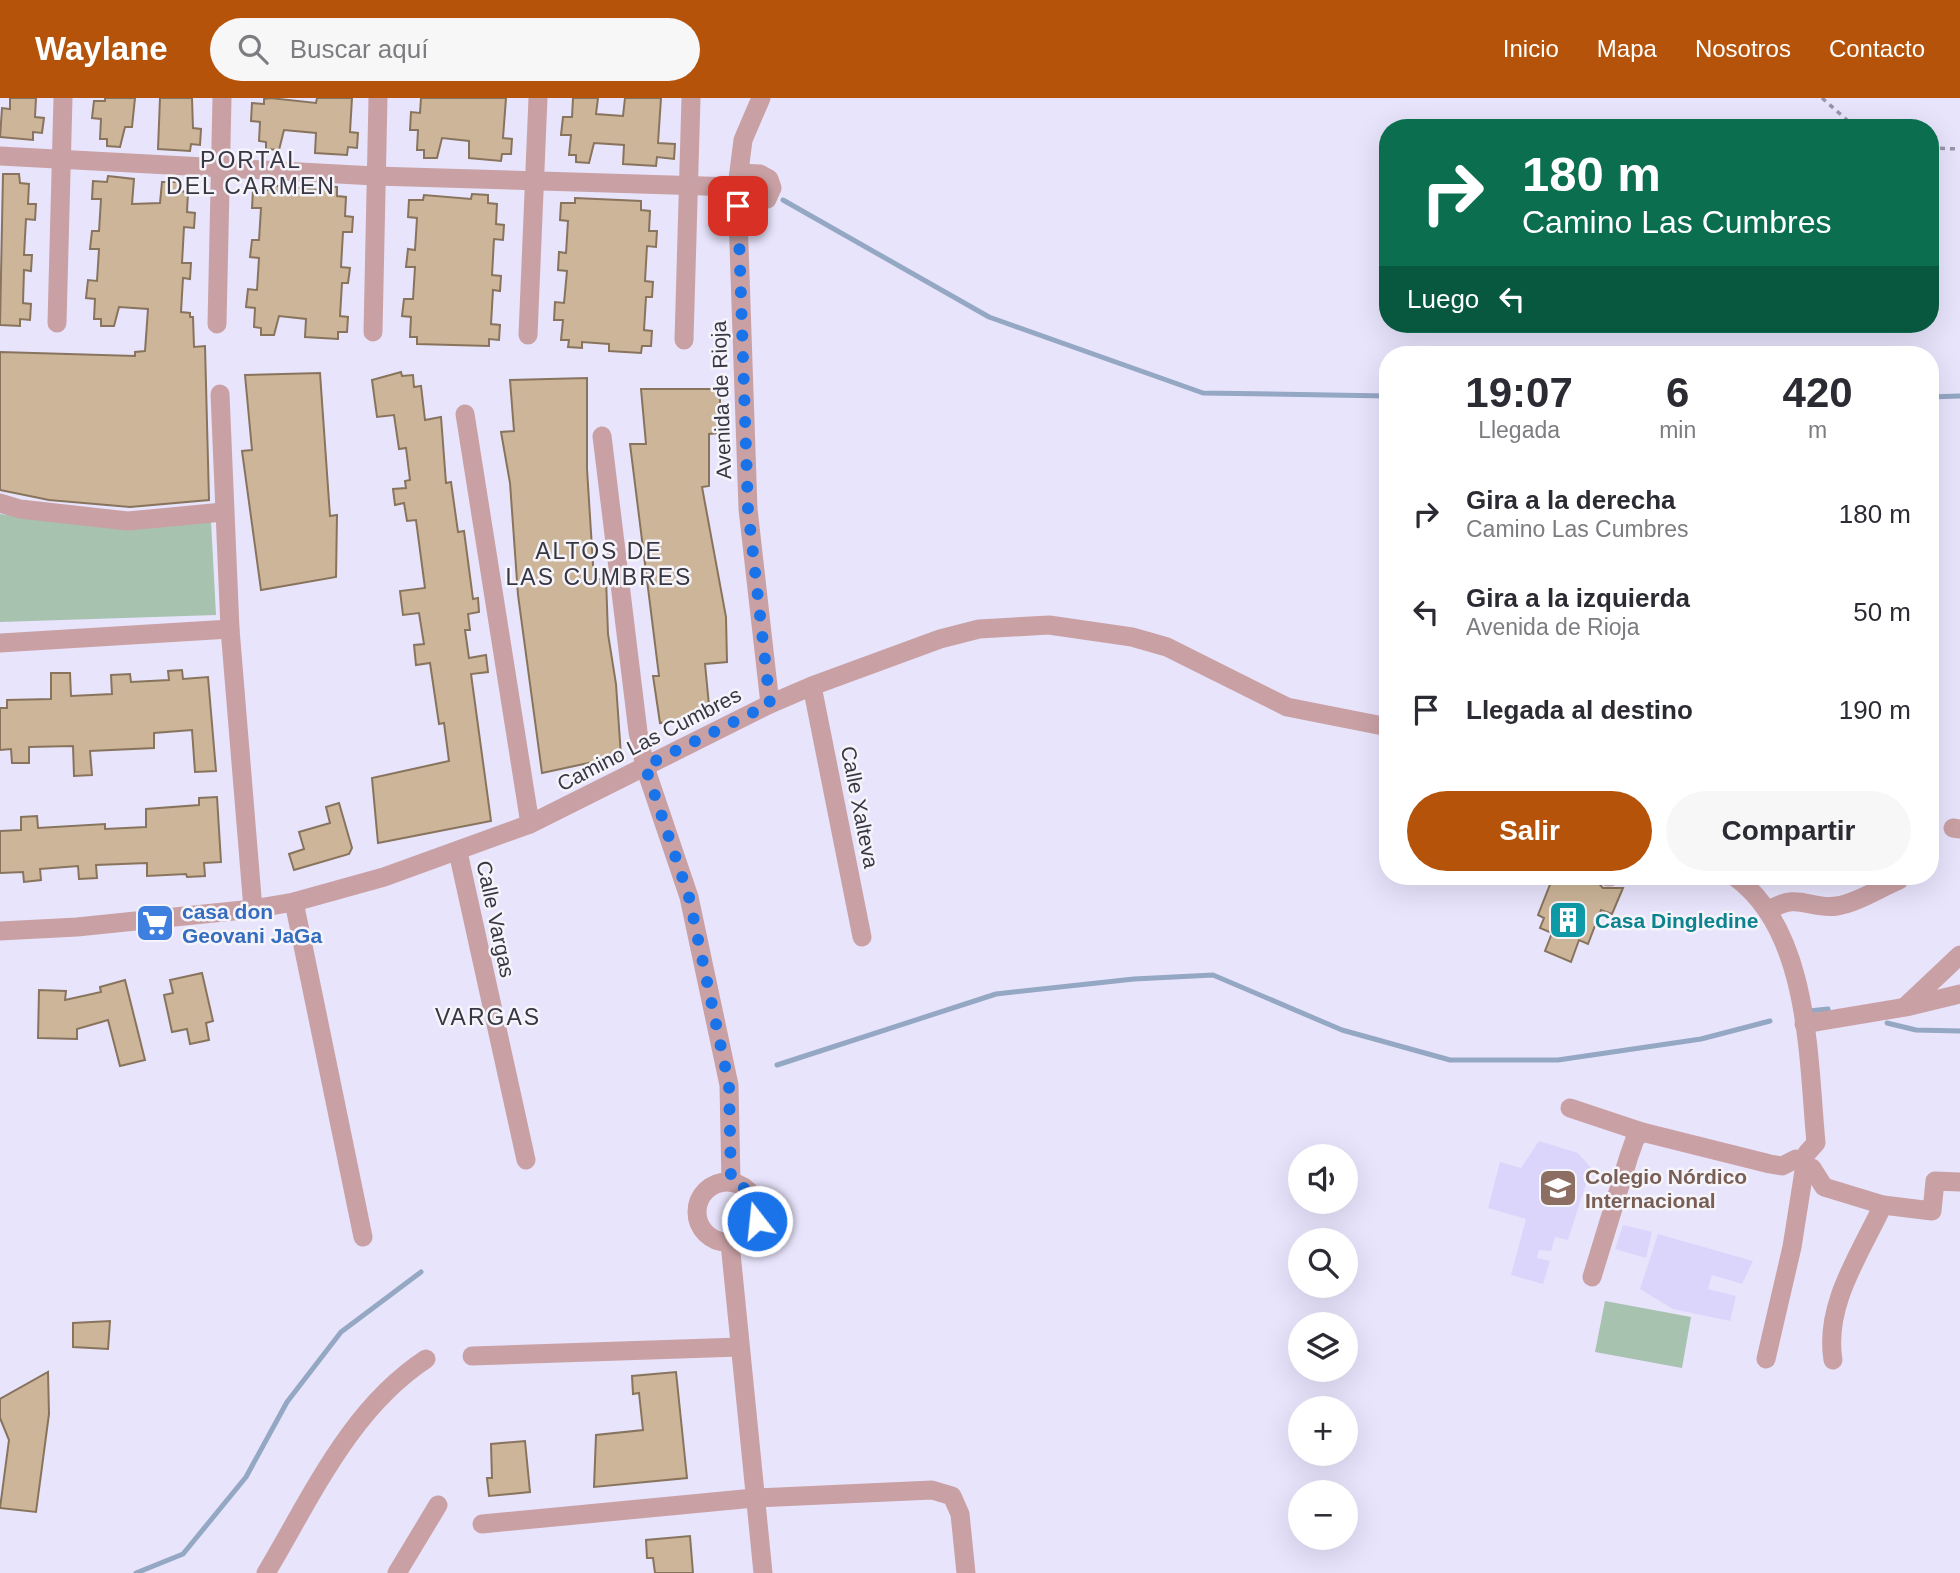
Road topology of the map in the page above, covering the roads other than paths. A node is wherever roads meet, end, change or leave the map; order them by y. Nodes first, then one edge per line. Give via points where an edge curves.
1 (63, 98) edge
2 (222, 98) edge
3 (378, 98) edge
4 (538, 98) edge
5 (691, 98) edge
6 (761, 98) edge
7 (0, 156) edge
8 (59, 157) junction
9 (221, 167) junction
10 (374, 176) junction
11 (536, 181) junction
12 (688, 186) junction
13 (738, 189) junction
14 (57, 323) dead end
15 (217, 324) dead end
16 (373, 332) dead end
17 (528, 335) dead end
18 (684, 340) dead end
19 (220, 394) dead end
20 (465, 414) dead end
21 (603, 436) dead end
22 (0, 503) edge
23 (223, 512) junction
24 (230, 629) junction
25 (0, 643) edge
26 (812, 686) junction
27 (770, 704) junction
28 (1379, 725) edge
29 (645, 766) junction
30 (530, 824) junction
31 (458, 852) junction
32 (1745, 885) edge
33 (1887, 885) edge
34 (294, 902) junction
35 (253, 909) junction
36 (1768, 911) junction
37 (0, 931) edge
38 (862, 937) dead end
39 (1960, 955) edge
40 (1960, 994) edge
41 (1906, 1007) junction
42 (1804, 1024) junction
43 (1570, 1108) dead end
44 (1642, 1132) junction
45 (526, 1160) dead end
46 (1805, 1163) junction
47 (731, 1181) junction
48 (1960, 1182) edge
49 (1883, 1205) junction
50 (363, 1237) dead end
51 (730, 1243) junction
52 (1592, 1277) dead end
53 (740, 1347) junction
54 (472, 1356) dead end
55 (426, 1359) dead end
56 (1766, 1359) dead end
57 (1833, 1360) dead end
58 (754, 1498) junction
59 (438, 1505) dead end
60 (482, 1524) dead end
61 (266, 1573) edge
62 (397, 1573) edge
63 (762, 1573) edge
64 (966, 1573) edge

1 - 8 street
2 - 9 street
3 - 10 street
4 - 11 street
5 - 12 street
6 - 13 street, Avenida de Rioja via 743,140
7 - 8 street
8 - 9 street
8 - 14 street
9 - 10 street
9 - 15 street
10 - 11 street
10 - 16 street
11 - 12 street
11 - 17 street
12 - 13 street
12 - 18 street
13 - 27 street, Avenida de Rioja via 748,509
19 - 23 street
20 - 30 street
21 - 29 street
22 - 23 street via 128,521
23 - 24 street
24 - 25 street
24 - 35 street
26 - 27 street, Camino Las Cumbres
26 - 28 street, Camino Las Cumbres via 940,639 979,629 1049,625 1167,647 1287,707
26 - 38 street, Calle Xalteva
27 - 29 street, Camino Las Cumbres
29 - 30 street, Camino Las Cumbres
29 - 47 street via 689,897 729,1085
30 - 31 street, Camino Las Cumbres
31 - 34 street, Camino Las Cumbres
31 - 45 street, Calle Vargas
32 - 36 street
33 - 36 street via 1835,906 1794,901
34 - 35 street, Camino Las Cumbres
34 - 50 street
35 - 37 street, Camino Las Cumbres
36 - 42 street via 1785,940
39 - 41 street
40 - 41 street
41 - 42 street
42 - 46 street via 1816,1143
43 - 44 street
44 - 46 street via 1770,1164
44 - 52 street via 1629,1156
46 - 49 street via 1824,1187
46 - 56 street via 1792,1247
47 - 51 street via 747,1188 757,1203 757,1221 747,1236
47 - 51 street via 710,1187 697,1204 697,1219 704,1232 716,1241
48 - 49 street via 1935,1181 1932,1211
49 - 57 street via 1836,1306 1830,1340
51 - 53 street
53 - 54 street
53 - 58 street
55 - 61 street via 380,1394 360,1418
58 - 60 street
58 - 63 street
58 - 64 street via 932,1490 952,1496 960,1514
59 - 62 street

